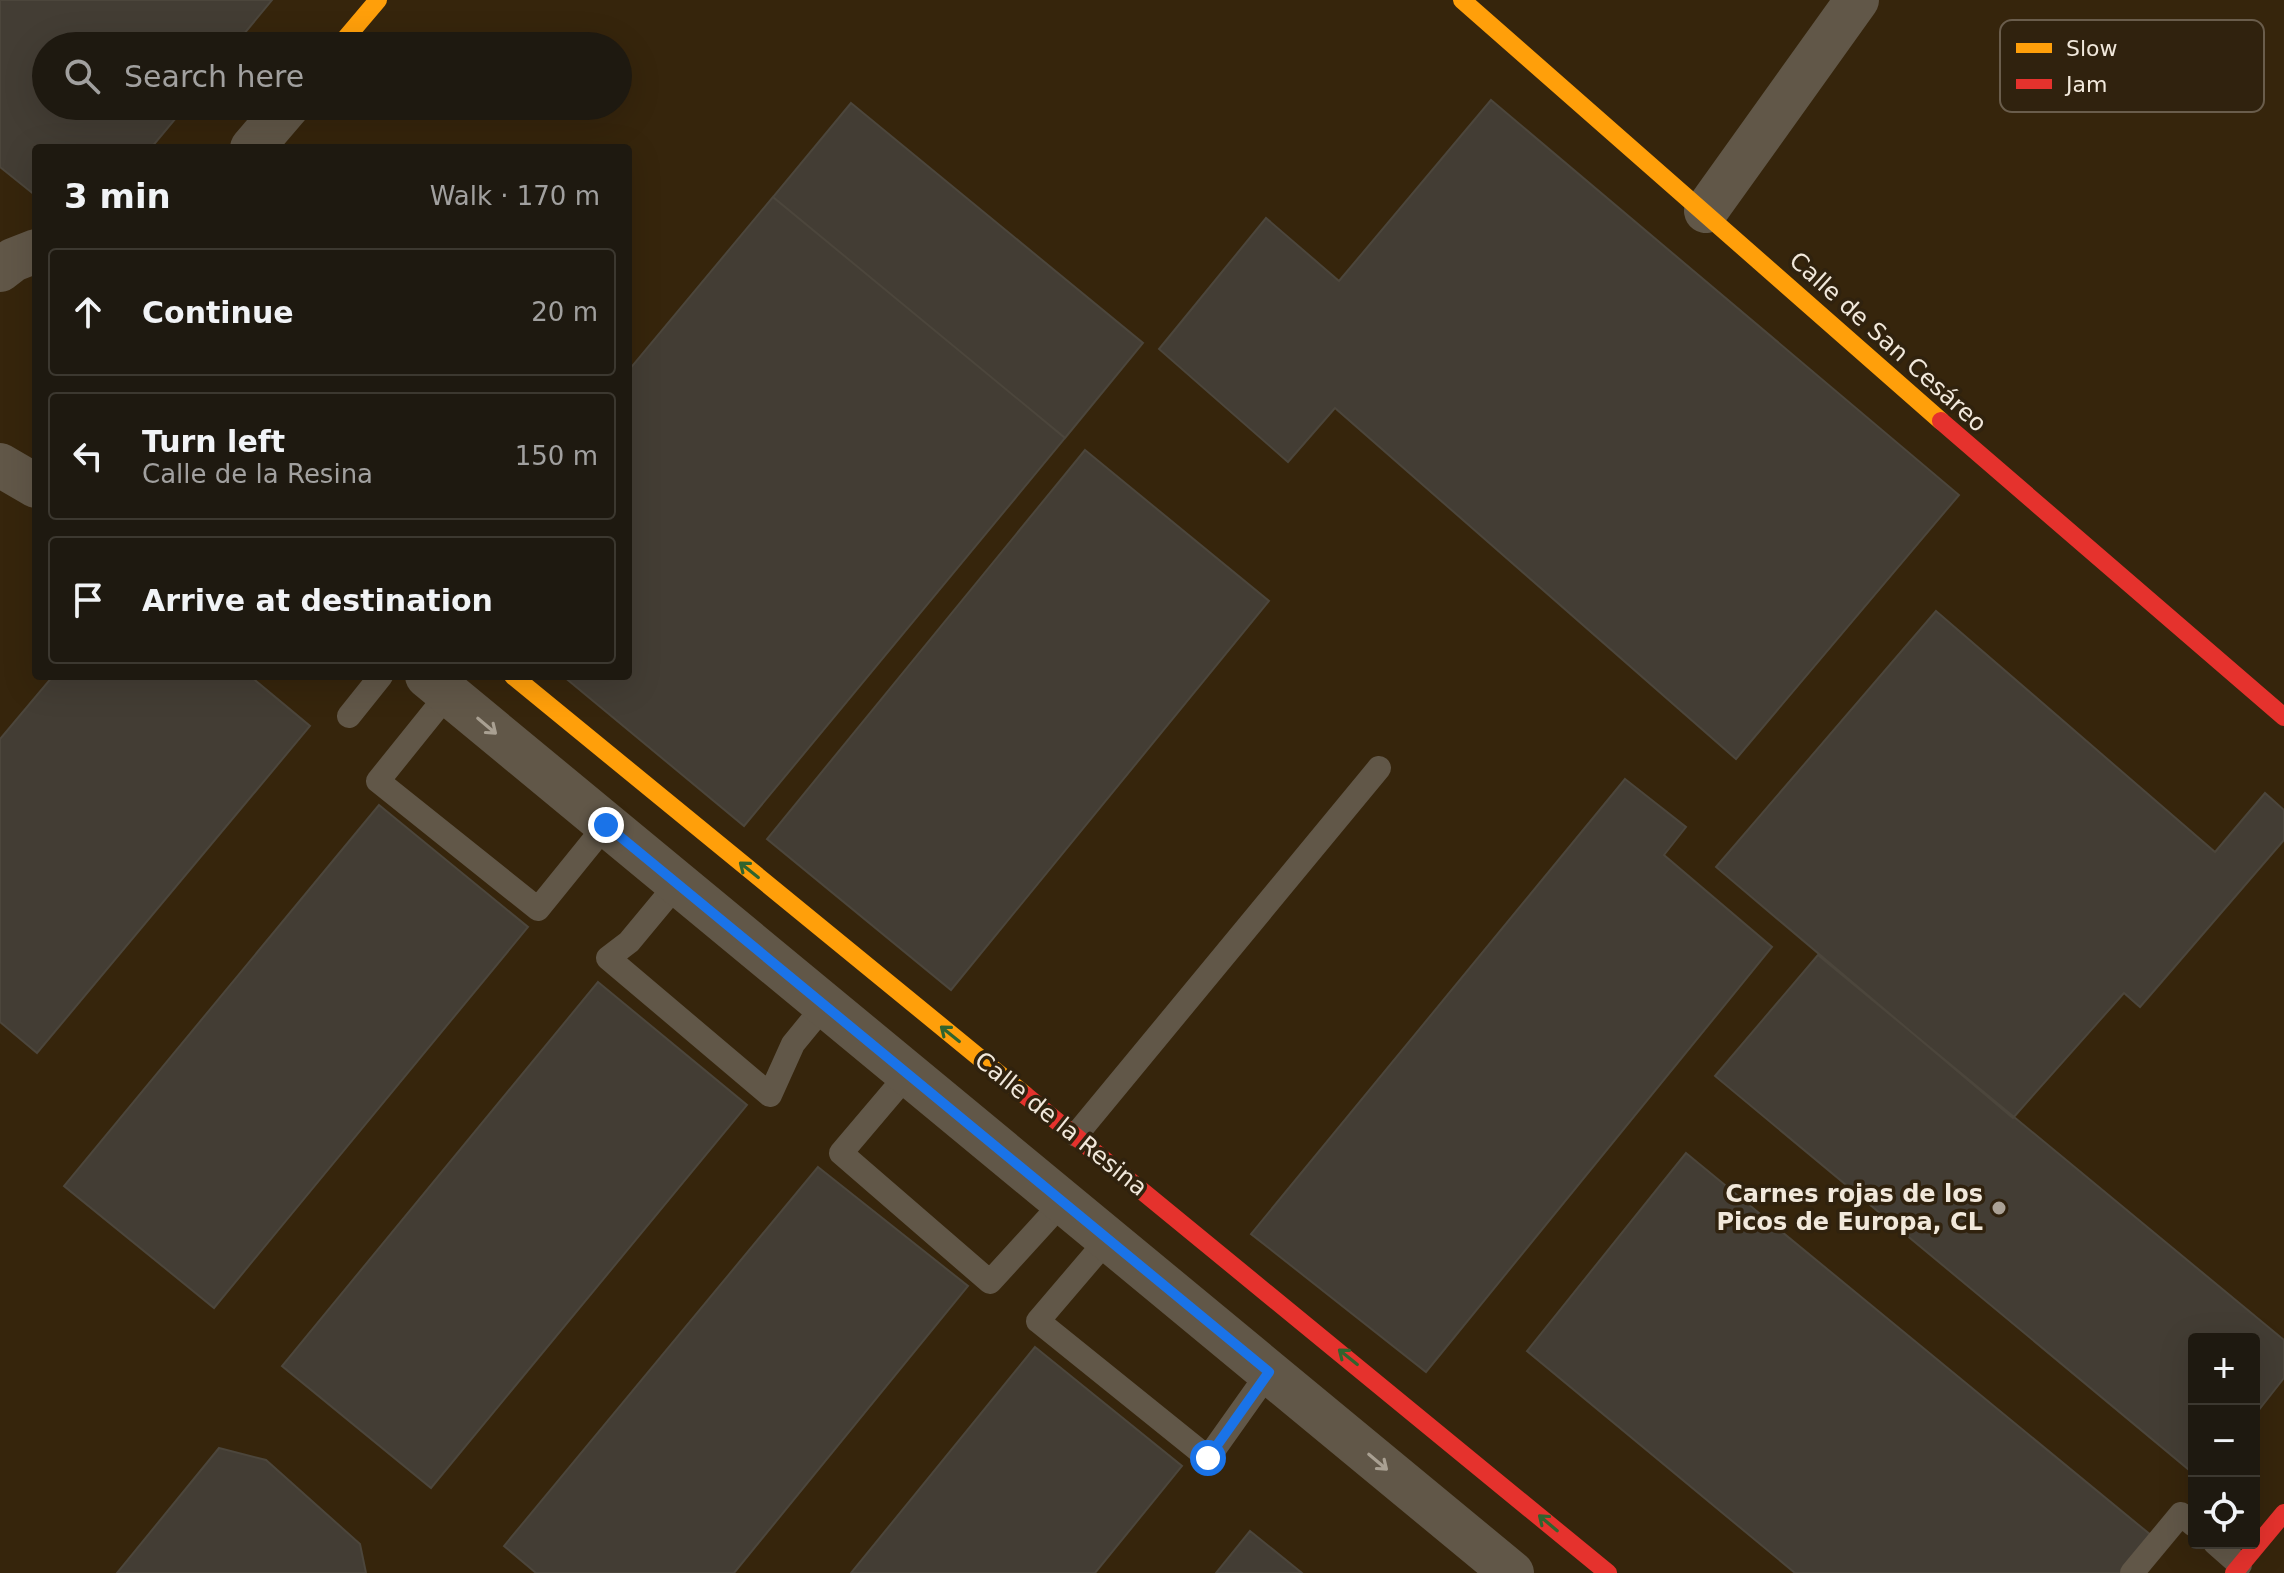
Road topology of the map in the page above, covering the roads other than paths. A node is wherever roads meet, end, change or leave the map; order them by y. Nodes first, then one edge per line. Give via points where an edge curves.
1 (378, 0) edge
2 (1462, 0) edge
3 (1857, 0) edge
4 (351, 32) edge
5 (276, 120) edge
6 (255, 144) edge
7 (1706, 211) junction
8 (0, 465) edge
9 (32, 484) edge
10 (378, 680) edge
11 (518, 680) edge
12 (437, 685) edge
13 (349, 716) dead end
14 (2284, 717) edge
15 (1379, 768) dead end
16 (606, 825) junction
17 (678, 883) junction
18 (825, 1005) junction
19 (908, 1074) junction
20 (1076, 1135) junction
21 (1063, 1202) junction
22 (1108, 1239) junction
23 (1269, 1372) junction
24 (2284, 1513) edge
25 (2188, 1520) edge
26 (2220, 1549) edge
27 (2237, 1569) edge
28 (1512, 1573) edge
29 (1608, 1573) edge
30 (2132, 1573) edge

1 - 4 street
2 - 7 street, Calle de San Cesáreo
3 - 7 street
5 - 6 street
7 - 14 street, Calle de San Cesáreo via 2089,553
8 - 9 street
10 - 13 lane
20 -> 11 street, Calle de la Resina
12 -> 16 street
12 - 16 lane via 378,781 538,909
15 - 20 lane
16 - 17 street
17 - 18 street
17 - 18 lane via 629,942 608,958 770,1095 793,1044
18 - 19 street
19 - 21 street
19 - 21 lane via 841,1153 990,1282
29 -> 20 street, Calle de la Resina
21 - 22 street
22 - 23 street
22 - 23 lane via 1038,1321 1208,1458
23 -> 28 street
24 - 27 street
25 - 30 lane via 2181,1514
26 - 27 lane

